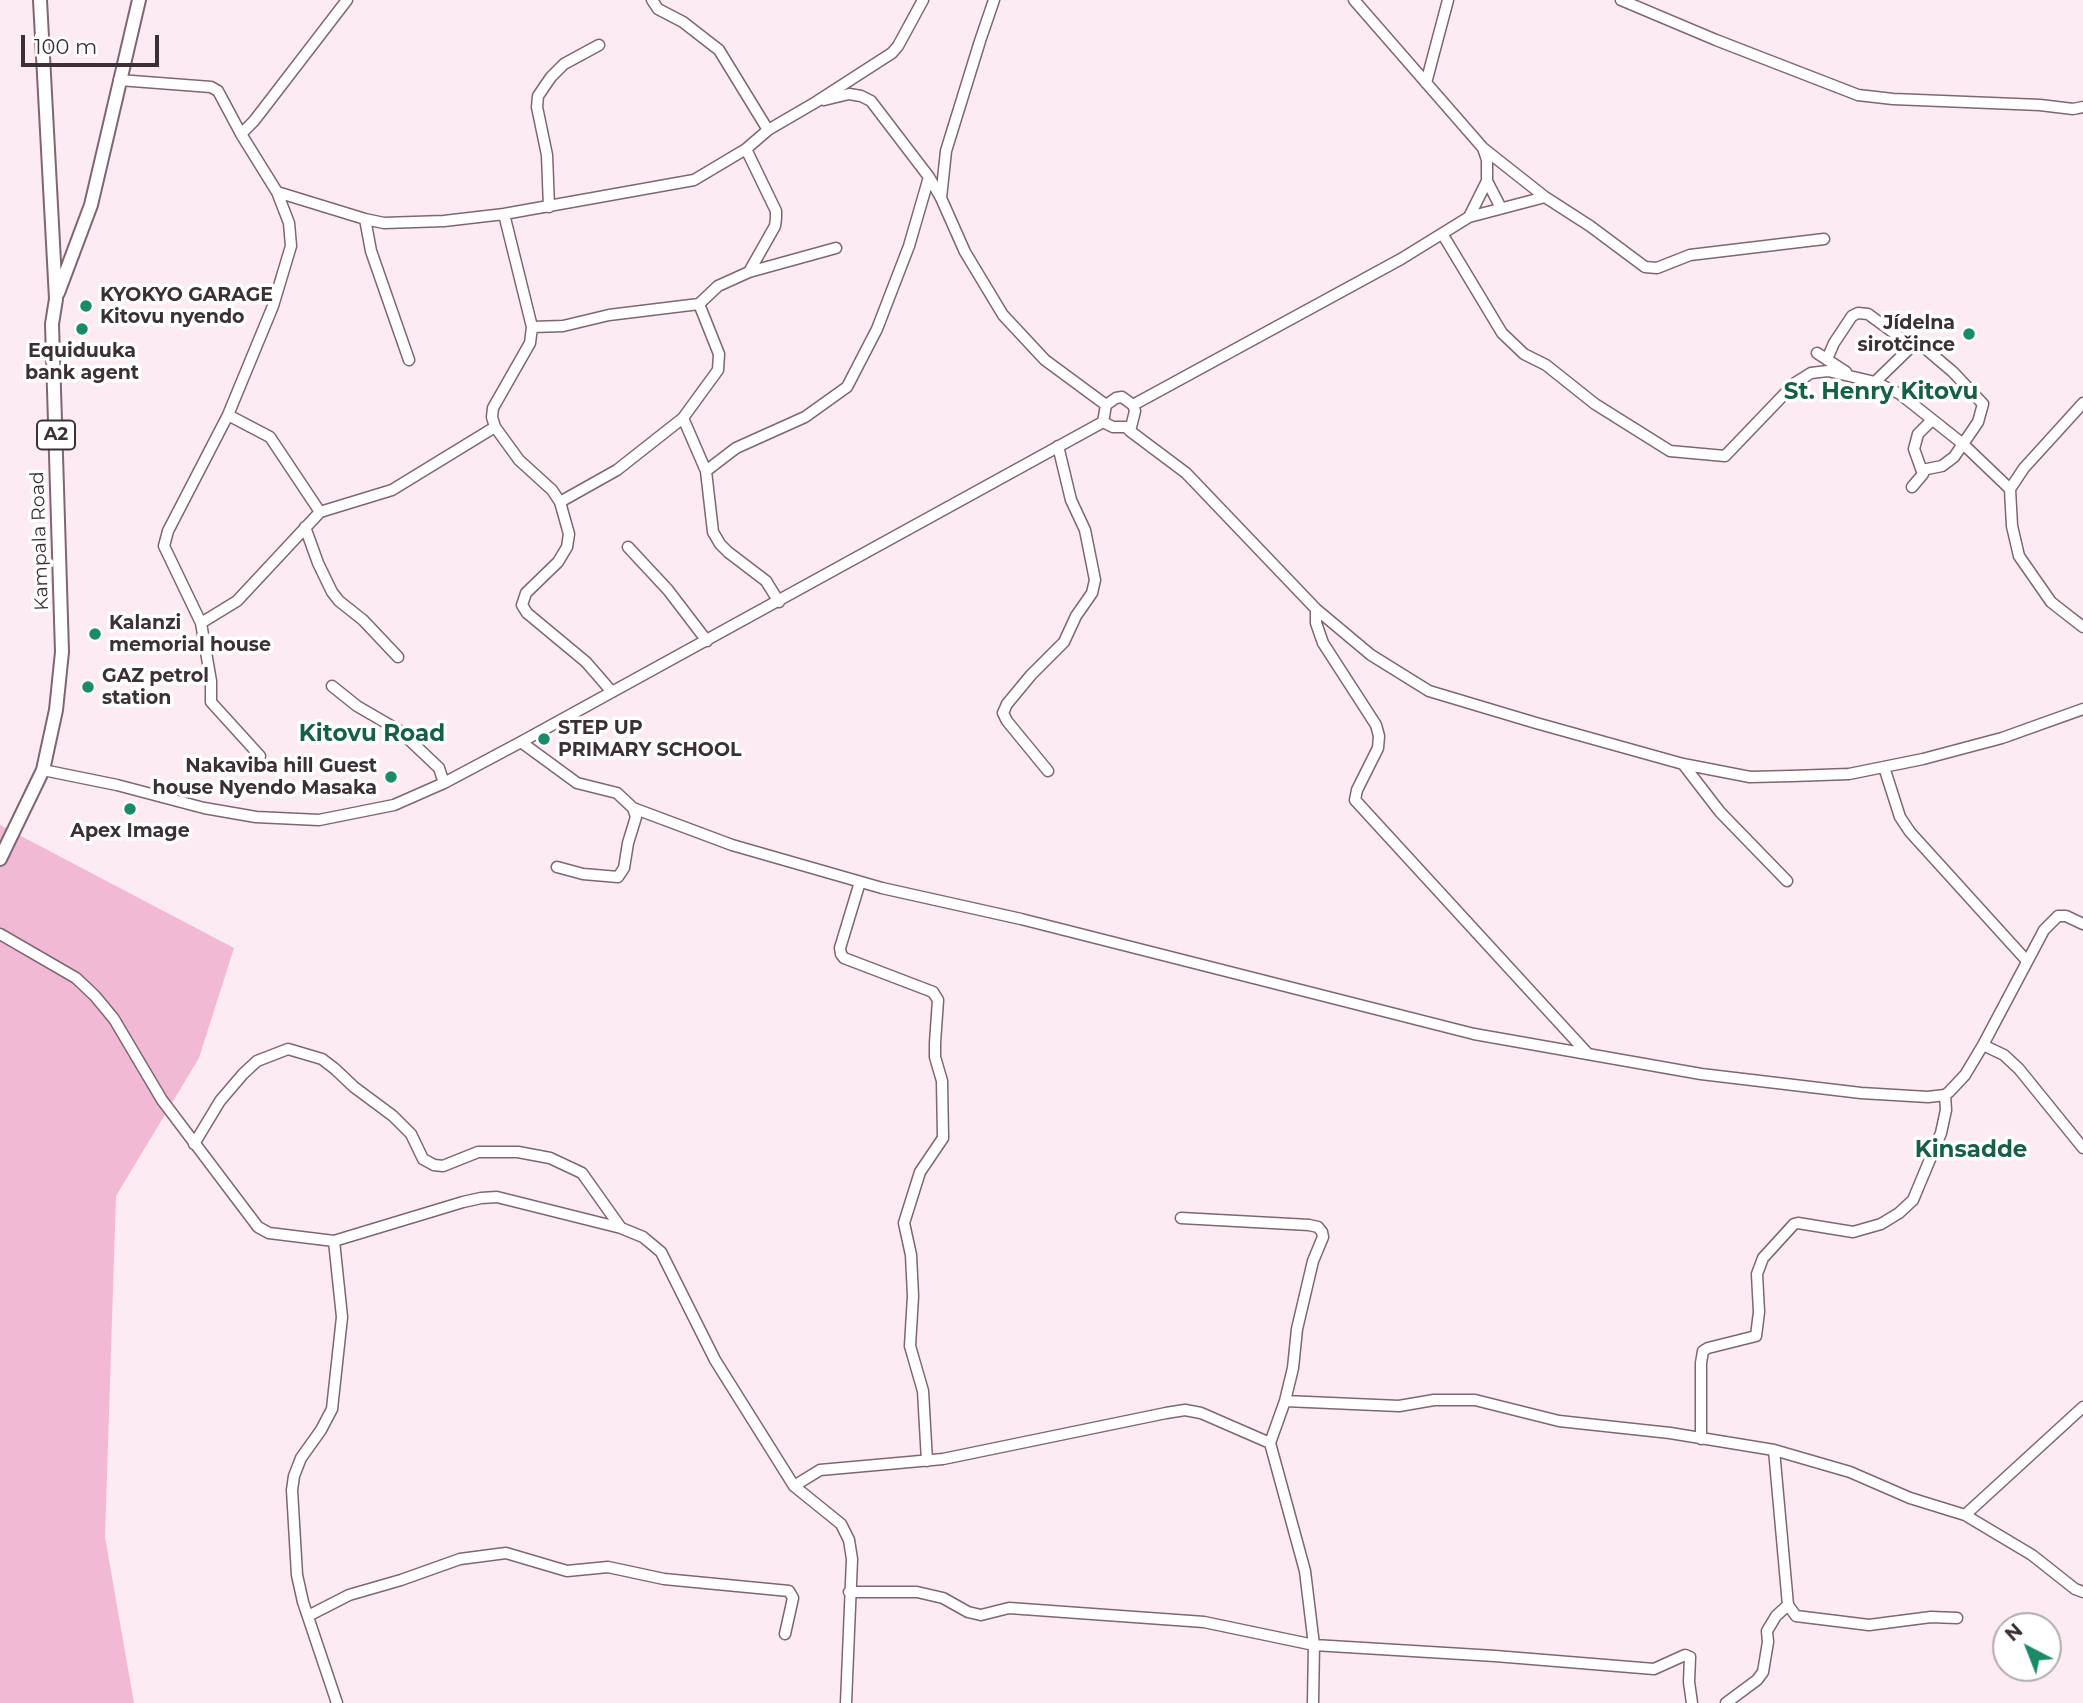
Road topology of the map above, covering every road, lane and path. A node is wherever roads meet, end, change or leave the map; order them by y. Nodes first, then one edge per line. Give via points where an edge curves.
1 (40, 0) edge
2 (139, 0) edge
3 (347, 0) edge
4 (652, 0) edge
5 (923, 0) edge
6 (994, 0) edge
7 (1354, 0) edge
8 (1448, 0) edge
9 (1621, 0) edge
10 (599, 45) dead end
11 (119, 80) junction
12 (1426, 83) junction
13 (816, 102) junction
14 (2083, 107) edge
15 (768, 130) junction
16 (241, 134) junction
17 (1483, 148) junction
18 (747, 149) junction
19 (929, 177) junction
20 (1487, 181) junction
21 (277, 192) junction
22 (1545, 197) junction
23 (941, 198) junction
24 (549, 207) junction
25 (1501, 208) junction
26 (504, 214) junction
27 (1469, 217) junction
28 (365, 219) junction
29 (1443, 235) junction
30 (1824, 239) dead end
31 (836, 248) dead end
32 (749, 272) junction
33 (55, 299) junction
34 (699, 304) junction
35 (532, 327) junction
36 (1912, 346) junction
37 (1817, 353) dead end
38 (1828, 359) junction
39 (409, 360) dead end
40 (1849, 374) junction
41 (1875, 382) junction
42 (2083, 403) edge
43 (1106, 405) junction
44 (1133, 405) junction
45 (228, 415) junction
46 (683, 418) junction
47 (1931, 420) junction
48 (1103, 422) junction
49 (495, 428) junction
50 (1130, 431) junction
51 (1962, 444) junction
52 (1058, 446) junction
53 (1922, 470) junction
54 (706, 471) junction
55 (1912, 486) dead end
56 (2010, 489) junction
57 (561, 502) junction
58 (320, 512) junction
59 (305, 527) junction
60 (628, 547) dead end
61 (779, 602) junction
62 (1316, 608) junction
63 (201, 623) junction
64 (2083, 627) edge
65 (707, 641) junction
66 (398, 657) dead end
67 (332, 686) dead end
68 (612, 692) junction
69 (2083, 709) edge
70 (521, 742) junction
71 (260, 756) dead end
72 (1683, 764) junction
73 (1884, 767) junction
74 (43, 770) junction
75 (1048, 771) dead end
76 (444, 783) junction
77 (634, 808) junction
78 (0, 859) edge
79 (557, 867) dead end
80 (1787, 881) dead end
81 (860, 882) junction
82 (2083, 925) edge
83 (0, 934) edge
84 (2027, 961) junction
85 (1983, 1045) junction
86 (1588, 1054) junction
87 (1945, 1095) junction
88 (194, 1144) junction
89 (2083, 1148) edge
90 (1181, 1218) dead end
91 (621, 1228) junction
92 (334, 1241) junction
93 (1285, 1401) junction
94 (2083, 1407) edge
95 (1701, 1439) junction
96 (1270, 1443) junction
97 (1774, 1450) junction
98 (926, 1461) junction
99 (794, 1486) junction
100 (1965, 1515) junction
101 (849, 1592) junction
102 (2083, 1592) edge
103 (1788, 1605) junction
104 (308, 1616) junction
105 (1957, 1618) dead end
106 (785, 1634) dead end
107 (1314, 1645) junction
108 (337, 1703) edge
109 (846, 1703) edge
110 (1313, 1703) edge
111 (1692, 1703) edge
112 (1727, 1703) edge

1 - 33 main road, Kampala Road / A2
2 - 11 main road
3 - 16 street
4 - 15 street via 658,9 719,50
5 - 13 street via 892,52
6 - 23 street via 946,151
7 - 12 street
8 - 12 street
9 - 14 street via 1858,95
10 - 24 street via 564,64 538,96
11 - 16 street via 211,88 222,96
11 - 33 main road via 91,205
12 - 17 street
13 - 15 street
13 - 19 street via 849,94 871,101
15 - 18 street
16 - 21 street
17 - 20 street
17 - 22 street
18 - 24 street via 694,180
18 - 32 street via 776,211 775,226
19 - 23 street
19 - 54 street via 877,329 847,387 805,417 736,448
20 - 25 street
20 - 27 street
21 - 28 street
21 - 45 street via 289,223 291,246 273,306
22 - 25 street
22 - 30 street via 1645,267 1657,268 1690,255
23 - 43 street via 965,252 1003,315 1045,360
24 - 26 street
25 - 27 street
26 - 28 street via 444,221 384,223
26 - 35 street
27 - 29 street
28 - 39 street via 371,251
29 - 40 street via 1502,333 1524,354 1670,451 1725,456 1795,383 1811,373
29 - 44 street
31 - 32 street
32 - 34 street via 718,286
33 - 74 main road, Kampala Road / A2 via 62,652
34 - 35 street
34 - 46 street via 720,363
35 - 49 street via 530,343 493,408
36 - 38 street via 1868,314 1858,313 1833,343
36 - 41 street
36 - 51 street via 1928,348 1983,404 1978,422
37 - 38 street
38 - 40 street
40 - 41 street
41 - 47 street via 1900,394
42 - 56 street
43 - 44 street via 1122,397
43 - 48 street
44 - 50 street
45 - 58 street via 270,436
45 - 63 street via 164,546
46 - 54 street
46 - 57 street via 617,470
47 - 51 street
47 - 53 street via 1918,434 1914,449
48 - 50 street
48 - 52 street
49 - 57 street via 524,466
49 - 58 street via 392,490
50 - 62 street via 1186,473
51 - 53 street via 1942,466
51 - 56 street
52 - 61 street
52 - 75 street via 1085,530 1095,580 1065,642 1003,713
53 - 55 street
54 - 61 street via 713,532 720,544 757,572
56 - 64 street via 2019,556 2051,601
57 - 68 street via 569,534 567,547 526,593 522,605
58 - 59 street
59 - 63 street via 237,601
59 - 66 street via 332,592
60 - 65 street
61 - 65 street
62 - 72 street via 1371,655 1429,691
62 - 86 street via 1323,643 1379,736 1355,800
63 - 71 street via 211,702
65 - 68 street
67 - 76 street via 400,731 439,768
68 - 70 street
69 - 73 street via 2002,738
70 - 76 street
70 - 77 street via 577,783 617,793
72 - 73 street via 1750,777 1849,775
72 - 80 street via 1720,812
73 - 84 street via 1900,817 1910,832
74 - 76 street via 204,808 256,817 319,820 394,806
74 - 78 main road, Kampala Road / A2
77 - 79 street via 636,817 618,877
77 - 81 street via 732,845
81 - 86 street via 1474,1034
81 - 98 street via 841,954 933,992 938,1000 935,1057 942,1081 943,1138 920,1172 904,1223 913,1296 910,1346 923,1391
82 - 84 street via 2058,916 2043,930
83 - 88 street via 76,978 95,996
84 - 85 street
85 - 87 street via 1965,1075
85 - 89 street via 2019,1069
86 - 87 street via 1701,1074 1861,1093
87 - 95 street via 1941,1133 1913,1200 1899,1213 1853,1232 1794,1224 1763,1258 1757,1274 1756,1336 1703,1351
88 - 91 street via 243,1074 257,1061 288,1049 322,1059 335,1069 393,1116 411,1134 423,1159 434,1165 443,1166 478,1152 551,1158 582,1173
88 - 92 street via 258,1227 270,1233
90 - 93 street via 1309,1226 1322,1232 1297,1329
91 - 92 street via 481,1198
91 - 99 street via 643,1237 661,1252 715,1360
92 - 104 street via 342,1317 332,1409 301,1458 292,1490 297,1575
93 - 95 street via 1399,1406 1475,1400 1559,1421
93 - 96 street
94 - 100 street
95 - 97 street
96 - 98 street via 1185,1410
96 - 107 street via 1305,1572
97 - 100 street via 1850,1472
97 - 103 street
98 - 99 street via 820,1470
99 - 101 street via 841,1524 852,1559
100 - 102 street
101 - 107 street via 917,1592 981,1615 1009,1608 1204,1622
101 - 109 street
103 - 105 street via 1796,1616 1869,1625
103 - 112 street via 1767,1631 1763,1672
104 - 106 street via 349,1595 460,1559 506,1553 567,1571 608,1567 664,1579 789,1591 793,1598
104 - 108 street
107 - 110 street
107 - 111 street via 1654,1669 1685,1655 1690,1657

